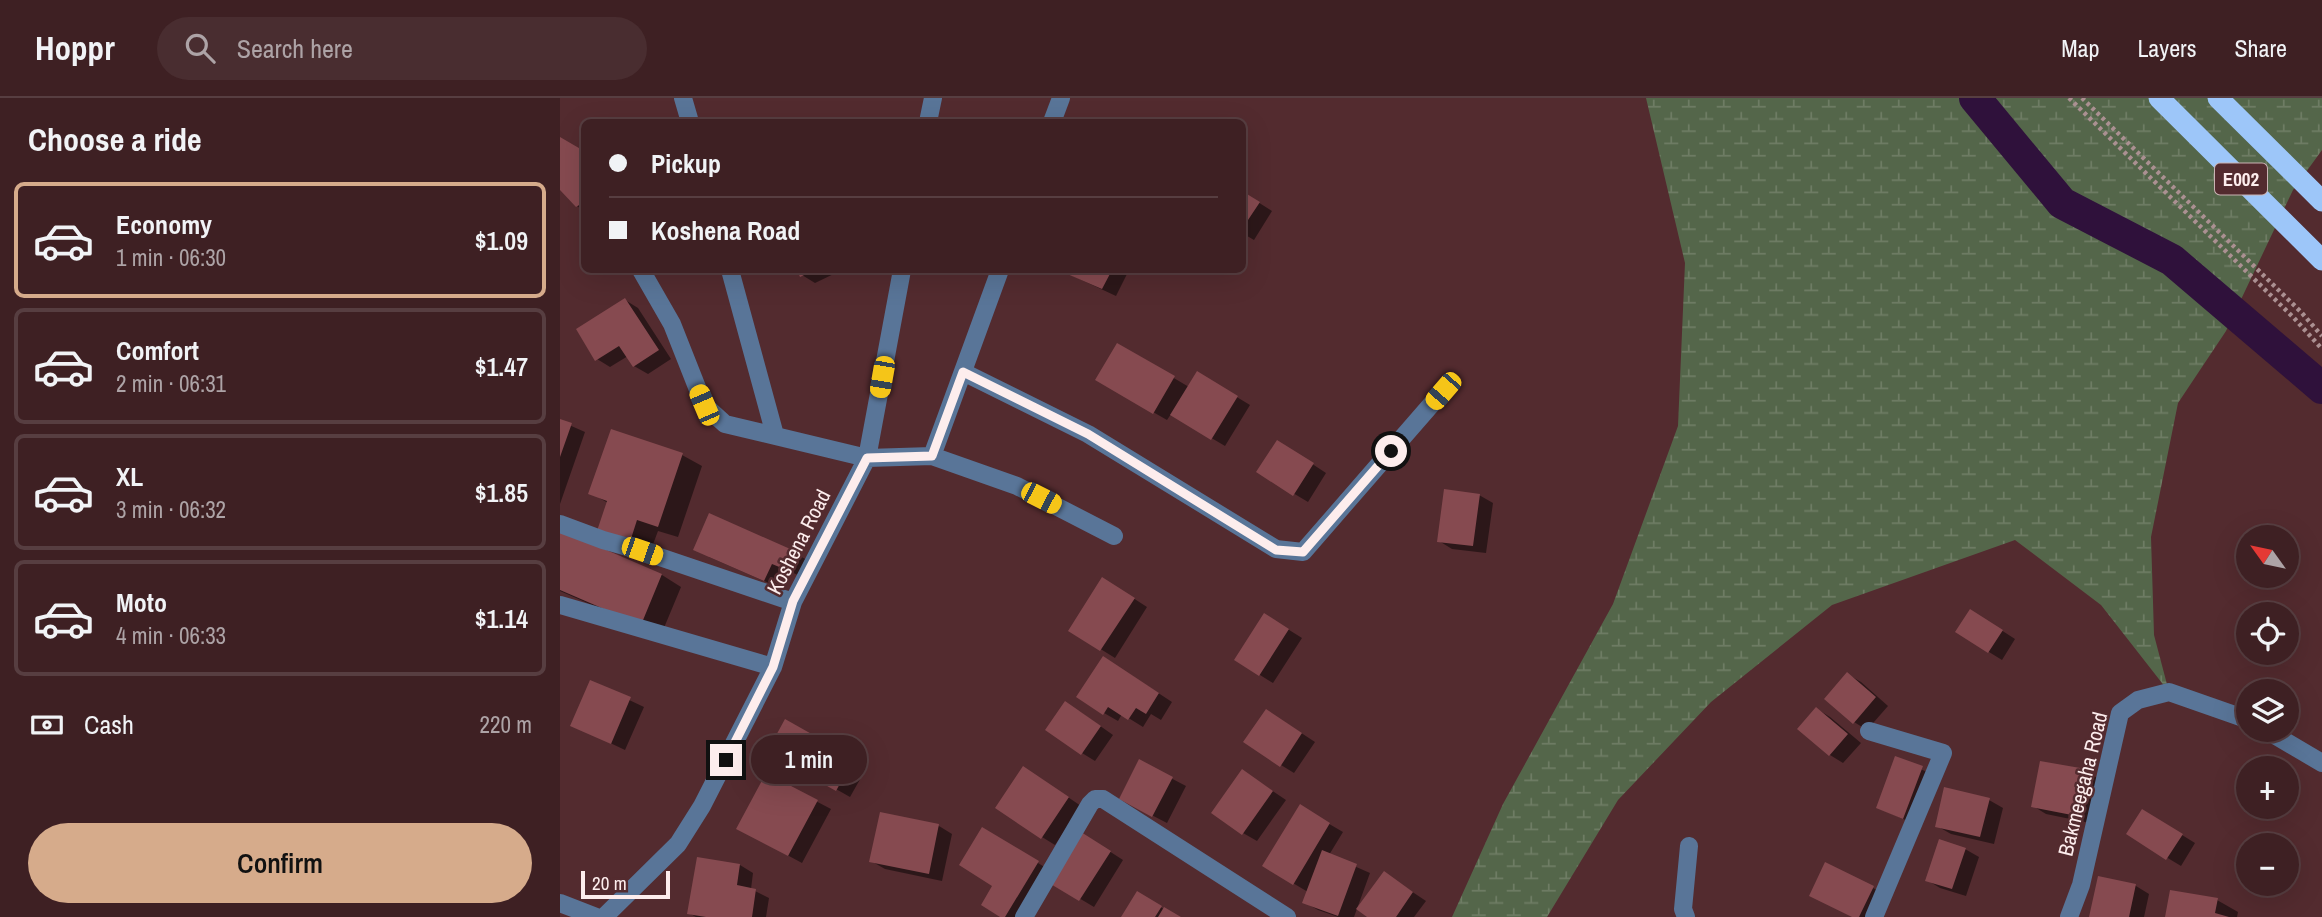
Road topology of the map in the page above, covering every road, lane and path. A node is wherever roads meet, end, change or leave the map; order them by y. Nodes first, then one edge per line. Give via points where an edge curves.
1 (683, 98) edge
2 (933, 98) edge
3 (1061, 98) edge
4 (2069, 98) edge
5 (2082, 98) edge
6 (2159, 98) edge
7 (2218, 98) edge
8 (689, 119) edge
9 (929, 119) edge
10 (1053, 119) edge
11 (2322, 201) edge
12 (2322, 260) edge
13 (643, 273) edge
14 (731, 273) edge
15 (901, 273) edge
16 (999, 273) edge
17 (2322, 336) edge
18 (2322, 349) edge
19 (963, 372) junction
20 (1443, 391) dead end
21 (775, 435) junction
22 (932, 456) junction
23 (867, 458) junction
24 (560, 524) edge
25 (1114, 536) dead end
26 (793, 601) junction
27 (560, 605) edge
28 (773, 667) junction
29 (2236, 715) edge
30 (1869, 731) dead end
31 (2286, 742) edge
32 (2322, 763) edge
33 (1689, 846) dead end
34 (560, 903) edge
35 (596, 917) edge
36 (604, 917) edge
37 (1024, 917) edge
38 (1287, 917) edge
39 (1686, 917) edge
40 (1874, 917) edge
41 (2069, 917) edge

1 - 8 street
2 - 9 street
3 - 10 street
4 - 18 path
5 - 17 path
6 - 12 highway, E002
7 - 11 highway, E002
13 - 21 street via 672,324 704,405 725,424
14 - 21 street
15 - 23 street, Koshena Road
16 - 19 street
19 - 20 street via 1088,434 1276,550 1303,552
19 - 22 street
21 - 23 street
22 - 23 street
22 - 25 street via 1017,486
23 - 26 street, Koshena Road
24 - 26 street
26 - 28 street, Koshena Road
27 - 28 street
28 - 36 street, Koshena Road via 678,845
29 - 41 street, Bakmeegaha Road via 2169,692 2137,700 2120,713 2081,885
30 - 40 street via 1943,753
31 - 32 street
33 - 39 street
34 - 35 street
37 - 38 street via 1090,804 1102,799

